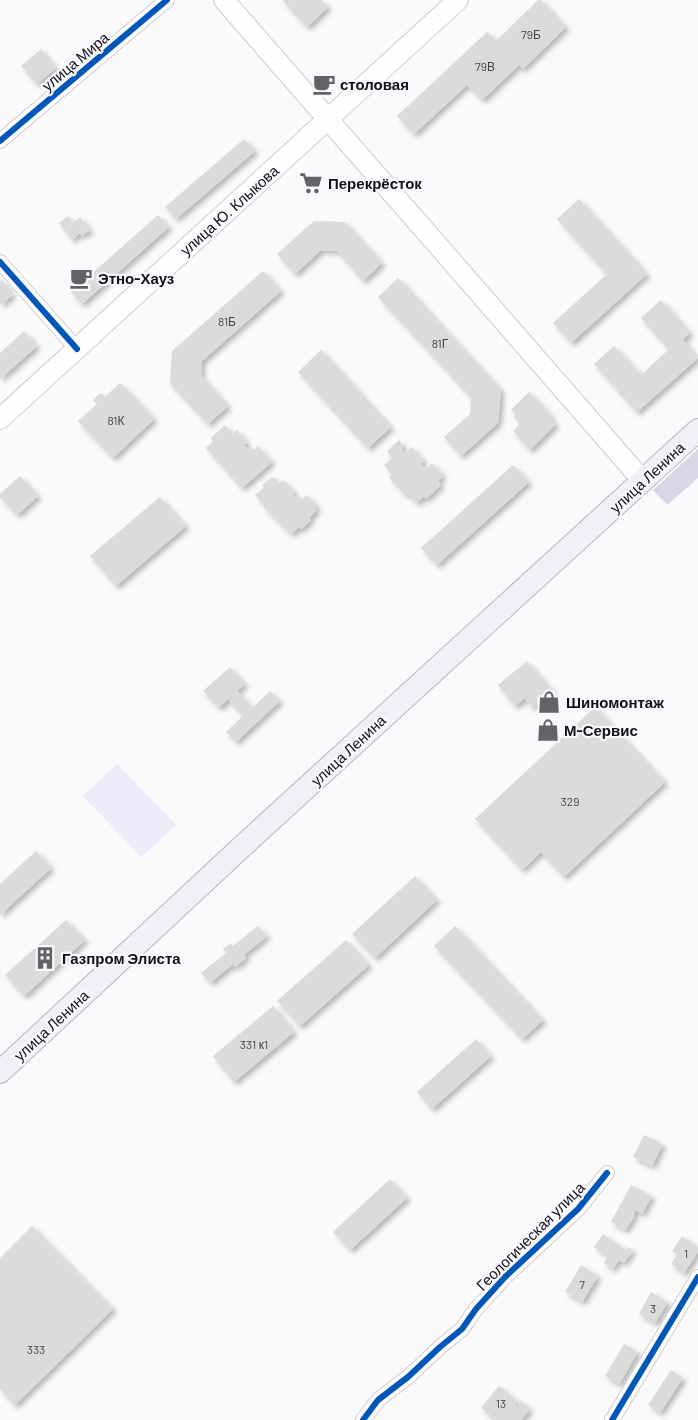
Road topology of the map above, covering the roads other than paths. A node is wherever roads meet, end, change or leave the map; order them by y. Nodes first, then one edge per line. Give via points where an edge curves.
1 (167, 0) edge
2 (224, 0) edge
3 (458, 0) edge
4 (328, 119) junction
5 (0, 141) edge
6 (0, 262) edge
7 (77, 349) junction
8 (0, 419) edge
9 (698, 430) edge
10 (643, 480) junction
11 (0, 1072) edge
12 (607, 1173) dead end
13 (698, 1276) edge
14 (363, 1420) edge
15 (612, 1420) edge

1 - 5 street, улица Мира
2 - 4 main road
3 - 4 main road, улица Ю. Клыкова
4 - 7 main road, улица Ю. Клыкова
4 - 10 main road
6 - 7 street
7 - 8 main road, улица Ю. Клыкова
9 - 10 main road, улица Ленина
10 - 11 main road, улица Ленина
12 - 14 street, Геологическая улица via 578,1209 505,1277 462,1329 378,1400
13 - 15 street

